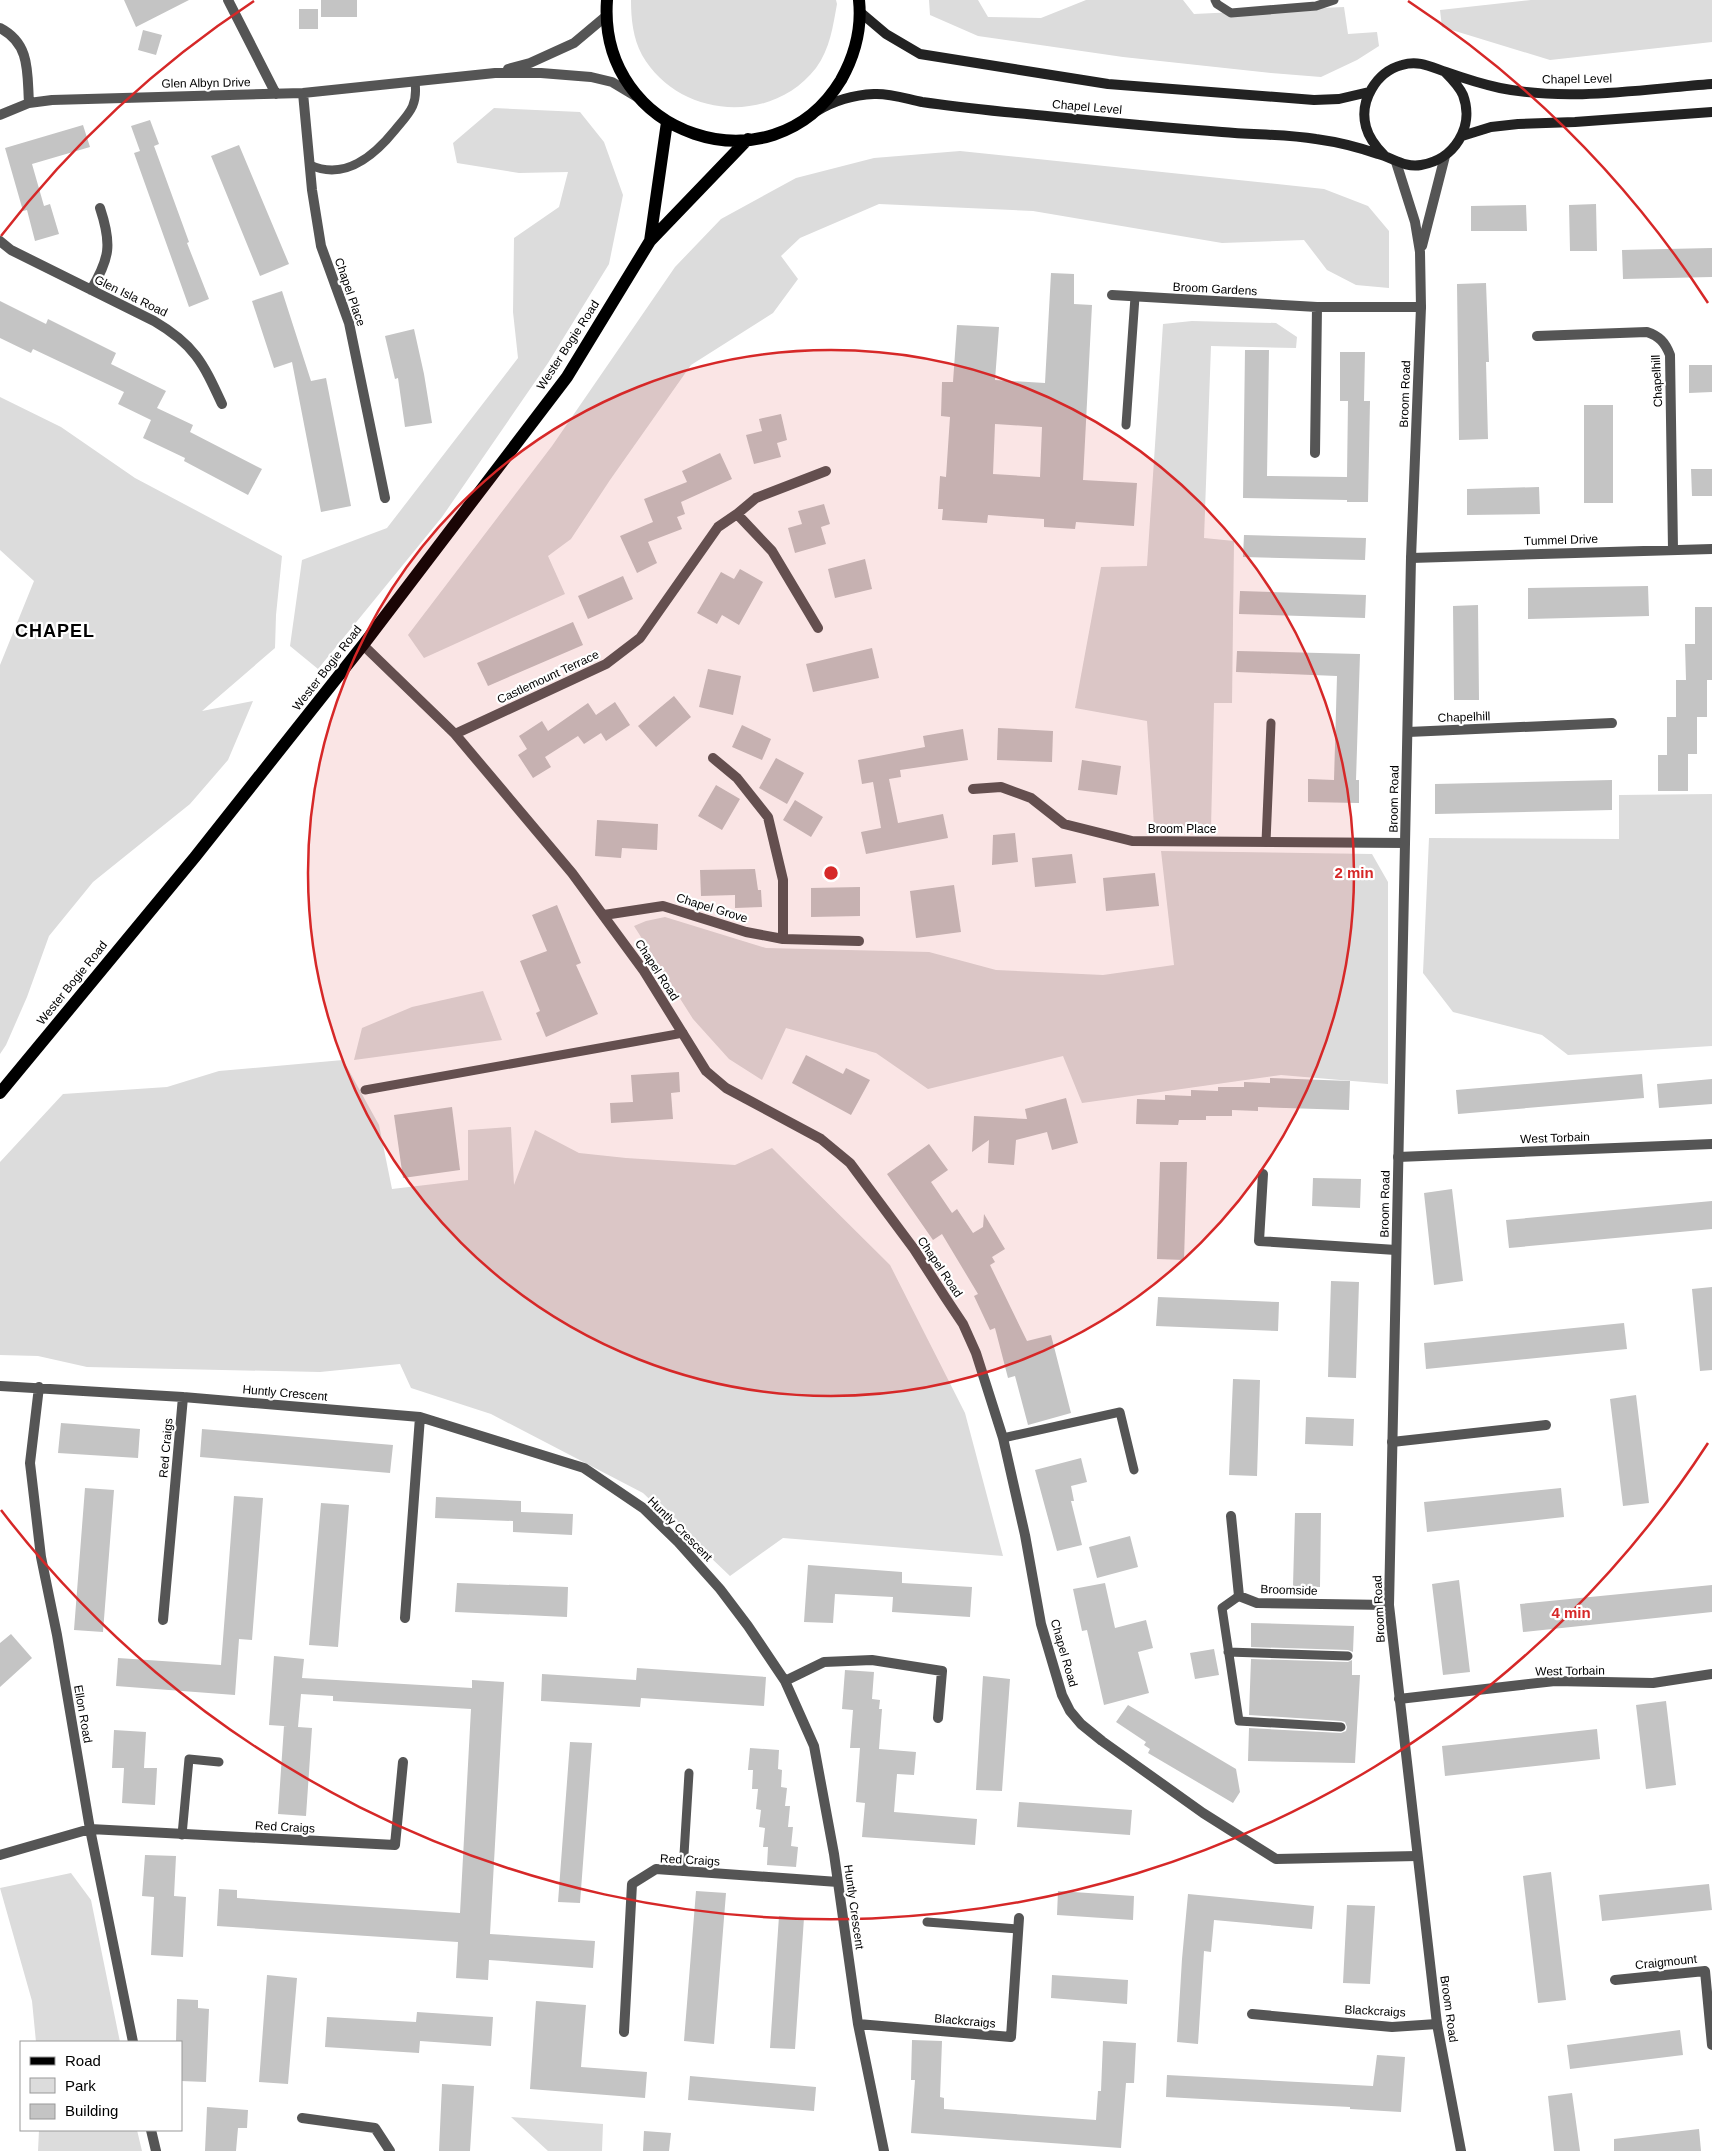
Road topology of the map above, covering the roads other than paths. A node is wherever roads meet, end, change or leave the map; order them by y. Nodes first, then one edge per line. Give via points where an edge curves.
1 (228, 0) edge
2 (607, 0) edge
3 (1215, 0) edge
4 (1334, 0) edge
5 (860, 6) edge
6 (606, 17) junction
7 (0, 28) edge
8 (1445, 72) junction
9 (495, 73) junction
10 (415, 82) junction
11 (1712, 84) edge
12 (1369, 92) junction
13 (303, 93) junction
14 (276, 94) junction
15 (637, 97) junction
16 (29, 103) junction
17 (1712, 112) edge
18 (0, 115) edge
19 (667, 122) junction
20 (793, 125) junction
21 (1462, 136) junction
22 (748, 139) junction
23 (1385, 156) junction
24 (1445, 156) junction
25 (1396, 162) junction
26 (310, 166) junction
27 (100, 208) dead end
28 (0, 241) edge
29 (650, 241) junction
30 (1420, 252) junction
31 (91, 290) junction
32 (1112, 295) dead end
33 (1135, 297) junction
34 (1422, 307) junction
35 (1317, 308) junction
36 (1537, 336) dead end
37 (222, 404) dead end
38 (1126, 425) dead end
39 (1315, 454) dead end
40 (826, 471) dead end
41 (385, 498) dead end
42 (737, 514) junction
43 (1673, 549) junction
44 (1712, 549) edge
45 (1411, 558) junction
46 (818, 628) dead end
47 (364, 645) junction
48 (1271, 723) dead end
49 (1612, 723) dead end
50 (1408, 732) junction
51 (455, 734) junction
52 (713, 758) dead end
53 (972, 789) dead end
54 (1266, 842) junction
55 (1405, 843) junction
56 (604, 915) junction
57 (783, 939) junction
58 (859, 941) dead end
59 (683, 1033) junction
60 (365, 1090) dead end
61 (0, 1093) edge
62 (1712, 1144) edge
63 (1398, 1156) junction
64 (1263, 1174) dead end
65 (1396, 1250) junction
66 (0, 1386) edge
67 (39, 1387) junction
68 (183, 1397) junction
69 (420, 1417) junction
70 (1546, 1424) dead end
71 (1003, 1438) junction
72 (1392, 1442) junction
73 (1134, 1470) dead end
74 (1231, 1516) dead end
75 (1239, 1596) junction
76 (1389, 1605) junction
77 (405, 1618) dead end
78 (163, 1620) dead end
79 (1228, 1652) junction
80 (1348, 1656) dead end
81 (1712, 1674) edge
82 (785, 1681) junction
83 (1399, 1699) junction
84 (938, 1718) dead end
85 (1341, 1727) dead end
86 (219, 1762) dead end
87 (403, 1762) dead end
88 (689, 1773) dead end
89 (90, 1829) junction
90 (182, 1835) junction
91 (0, 1855) edge
92 (1417, 1856) junction
93 (682, 1871) junction
94 (838, 1882) junction
95 (1019, 1918) dead end
96 (927, 1922) dead end
97 (1018, 1929) junction
98 (1615, 1980) dead end
99 (1252, 2014) dead end
100 (858, 2024) junction
101 (1437, 2024) junction
102 (624, 2032) dead end
103 (133, 2041) edge
104 (1712, 2045) edge
105 (302, 2118) dead end
106 (151, 2131) edge
107 (156, 2151) edge
108 (390, 2151) edge
109 (884, 2151) edge
110 (1461, 2151) edge

1 - 14 street
2 - 6 main road
3 - 4 lane via 1231,12 1316,6
5 - 12 main road, Chapel Level via 886,34 920,54 1108,84 1314,100 1339,99
5 - 20 main road via 858,40 835,90 816,110
6 - 9 street via 574,43 530,63
6 - 15 main road via 614,60
7 - 16 street via 16,39 22,50
8 - 11 main road, Chapel Level via 1501,88 1544,93
8 - 12 main road, Chapel Level via 1425,64 1402,65 1389,70
8 - 21 main road via 1455,82 1465,101 1466,122
9 - 10 street, Glen Albyn Drive
9 - 15 street via 591,77 612,82
10 - 13 street, Glen Albyn Drive
10 - 26 lane via 414,105 379,150 344,169 319,170
12 - 23 main road, Chapel Level via 1364,109 1366,126 1373,143
13 - 14 street, Glen Albyn Drive
13 - 26 street, Chapel Place
14 - 16 street, Glen Albyn Drive
15 - 19 main road
16 - 18 street, Glen Albyn Drive
17 - 21 main road via 1518,124 1491,127
19 - 22 main road via 706,137
19 - 29 main road, Wester Bogie Road
20 - 22 main road
20 - 23 main road, Chapel Level via 836,100 875,94 970,109 1303,137 1344,143
21 - 24 main road, Chapel Level
22 - 29 main road, Wester Bogie Road
23 - 25 main road, Chapel Level
24 - 25 main road, Chapel Level via 1420,166
24 - 30 street, Broom Road
25 - 30 street, Broom Road via 1415,222
26 - 41 street, Chapel Place via 321,246 349,323
27 - 31 street via 107,228 108,246 101,273
28 - 31 street, Glen Isla Road via 11,250
29 - 47 main road, Wester Bogie Road via 567,377
30 - 34 street, Broom Road
31 - 37 street, Glen Isla Road via 175,333 194,350
32 - 33 street, Broom Gardens
33 - 35 street, Broom Gardens
33 - 38 lane
34 - 35 street, Broom Gardens
34 - 45 street, Broom Road
35 - 39 street
36 - 43 street, Chapelhill via 1647,332 1666,344 1670,355
40 - 42 street, Castlemount Terrace via 756,498
42 - 46 street via 772,551
42 - 51 street, Castlemount Terrace via 718,527 640,638 606,664
43 - 44 street, Tummel Drive
43 - 45 street, Tummel Drive
45 - 50 street, Broom Road
47 - 51 street, Chapel Road
47 - 61 main road, Wester Bogie Road
48 - 54 lane
49 - 50 street, Chapelhill
50 - 55 street, Broom Road
51 - 56 street, Chapel Road via 572,872
52 - 57 street via 737,778 768,817 783,880
53 - 54 street, Broom Place via 1001,787 1032,798 1064,824 1132,841
54 - 55 street, Broom Place
55 - 63 street, Broom Road
56 - 57 street, Chapel Grove via 663,906 746,932
56 - 59 street, Chapel Road
57 - 58 street, Chapel Grove
59 - 60 lane
59 - 71 street, Chapel Road via 706,1071 726,1088 821,1139 850,1163 914,1249 963,1324 976,1353
62 - 63 street, West Torbain
63 - 65 street, Broom Road
64 - 65 street via 1259,1241
65 - 72 street, Broom Road
66 - 67 street, Huntly Crescent
67 - 68 street, Huntly Crescent
67 - 89 street, Ellon Road via 30,1464 39,1539
68 - 69 street, Huntly Crescent
68 - 78 street, Red Craigs
69 - 77 street
69 - 82 street, Huntly Crescent via 584,1468 643,1508 720,1589
70 - 72 street
71 - 73 lane via 1120,1412
71 - 92 street, Chapel Road via 1041,1624 1062,1695 1081,1724 1204,1813 1276,1859
72 - 76 street, Broom Road
74 - 75 street
75 - 76 street, Broomside via 1257,1603
75 - 79 lane via 1222,1608
76 - 83 street, Broom Road
79 - 80 lane
79 - 85 lane via 1239,1721
81 - 83 street, West Torbain via 1653,1683 1555,1681
82 - 84 street via 824,1662 872,1660 942,1671
82 - 94 street, Huntly Crescent via 814,1746
83 - 92 street, Broom Road
86 - 90 lane via 189,1759
87 - 90 street, Red Craigs via 395,1846
88 - 93 lane
89 - 90 street, Red Craigs
89 - 91 street, Red Craigs
89 - 103 street, Ellon Road
92 - 101 street, Broom Road
93 - 94 street, Red Craigs
93 - 102 street, Red Craigs via 656,1869 632,1884
94 - 100 street, Huntly Crescent
95 - 97 street, Blackcraigs
96 - 97 lane
97 - 100 street, Blackcraigs via 1011,2037
98 - 104 street, Craigmount via 1705,1971
99 - 101 street, Blackcraigs via 1392,2027
100 - 109 street, Huntly Crescent
101 - 110 street, Broom Road
105 - 108 street via 375,2128
106 - 107 street

